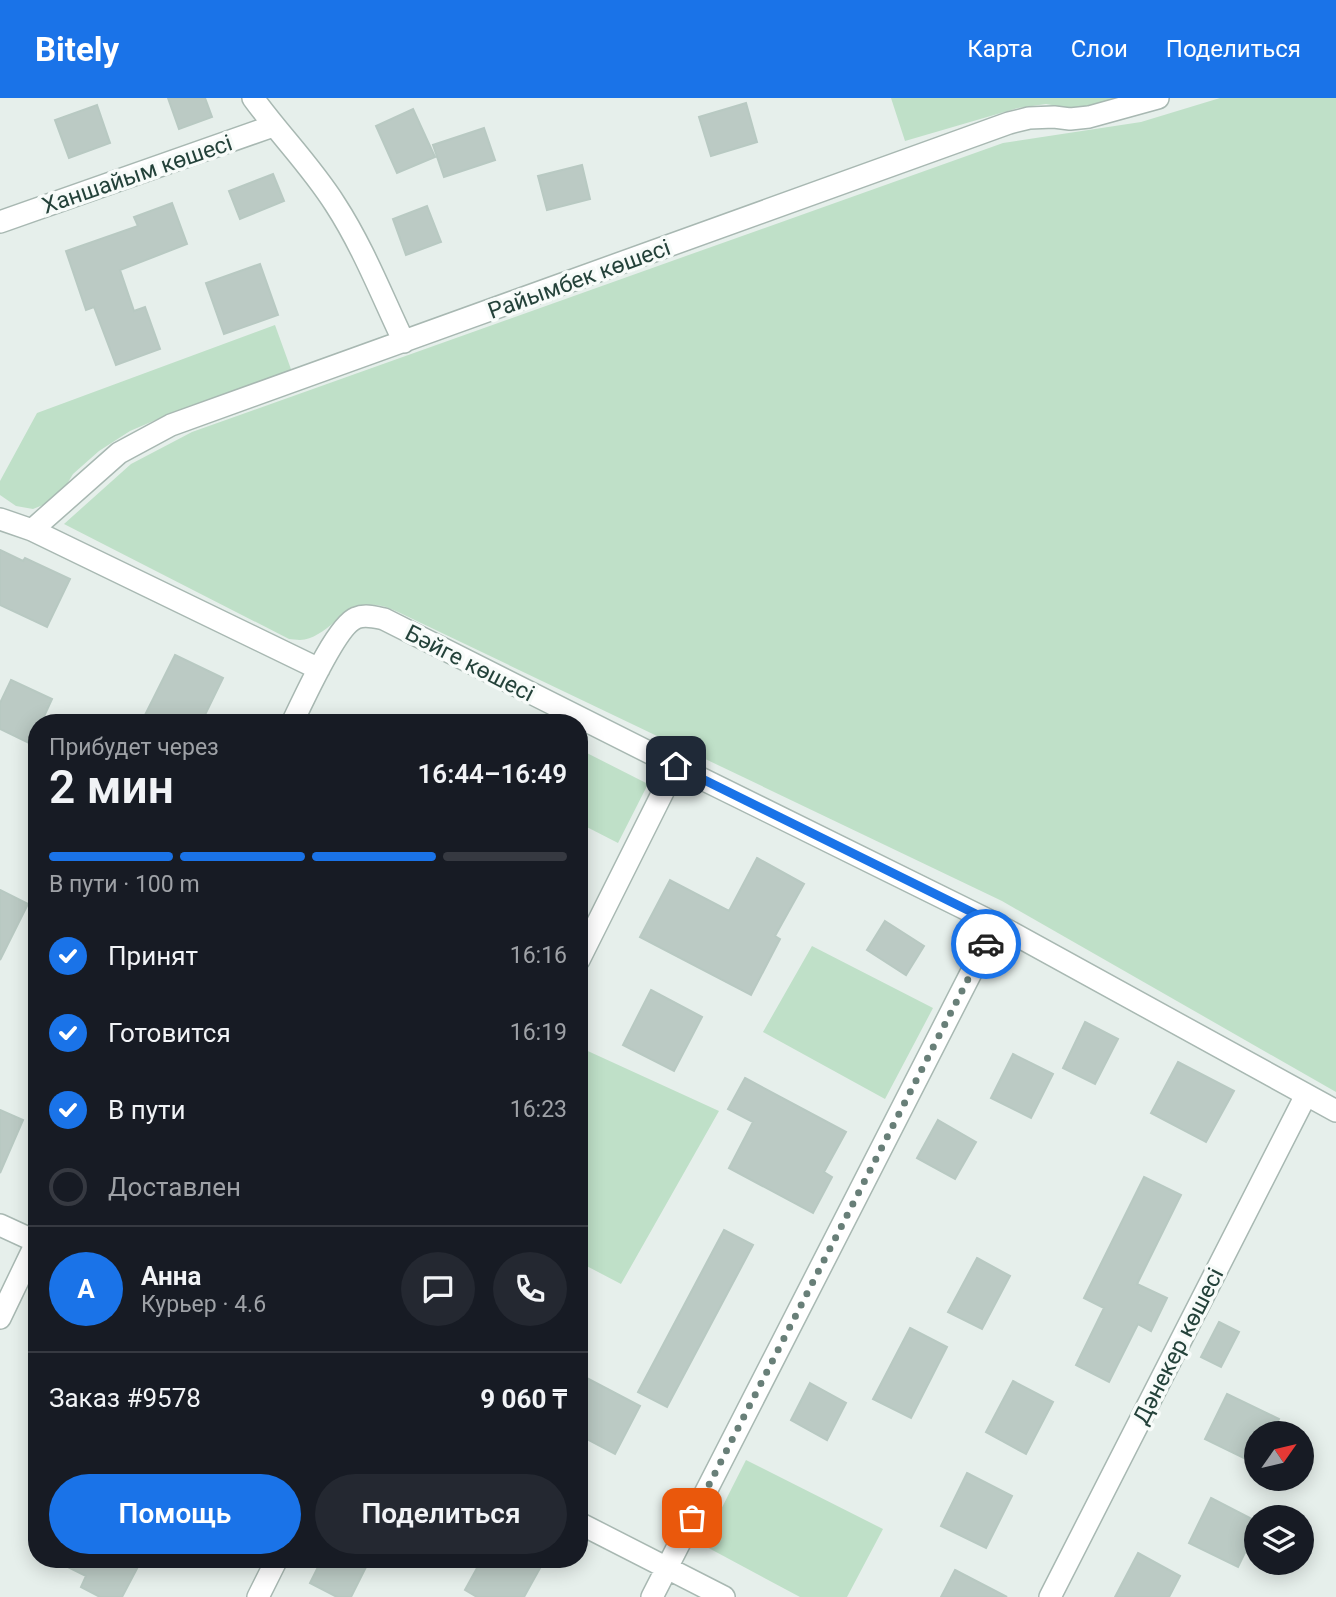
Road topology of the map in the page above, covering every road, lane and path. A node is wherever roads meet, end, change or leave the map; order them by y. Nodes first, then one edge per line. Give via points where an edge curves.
1 (253, 98) edge
2 (1158, 98) edge
3 (273, 126) junction
4 (0, 222) edge
5 (404, 342) junction
6 (0, 519) edge
7 (32, 530) junction
8 (319, 669) junction
9 (296, 714) edge
10 (572, 714) edge
11 (588, 722) edge
12 (676, 766) junction
13 (996, 924) junction
14 (588, 942) edge
15 (1306, 1095) junction
16 (1336, 1111) edge
17 (0, 1224) edge
18 (28, 1237) edge
19 (28, 1260) edge
20 (0, 1318) edge
21 (588, 1528) edge
22 (272, 1568) edge
23 (667, 1568) junction
24 (258, 1597) edge
25 (652, 1597) edge
26 (724, 1597) edge
27 (1050, 1597) edge

1 - 3 street
2 - 5 street, Райымбек көшесі via 1089,117 1009,123
3 - 4 street, Ханшайым көшесі
3 - 5 street via 317,177 350,228
5 - 7 street, Райымбек көшесі via 171,425 119,453
6 - 7 street
7 - 8 street
8 - 9 street, Бәйге көшесі
8 - 10 street, Бәйге көшесі via 349,622 374,617
11 - 12 street, Бәйге көшесі
12 - 13 street, Бәйге көшесі
12 - 14 street
13 - 15 street, Бәйге көшесі
13 - 23 street
15 - 16 street
15 - 27 street, Дәнекер көшесі
17 - 18 street
19 - 20 street
21 - 23 street
22 - 24 street
23 - 25 street
23 - 26 street

